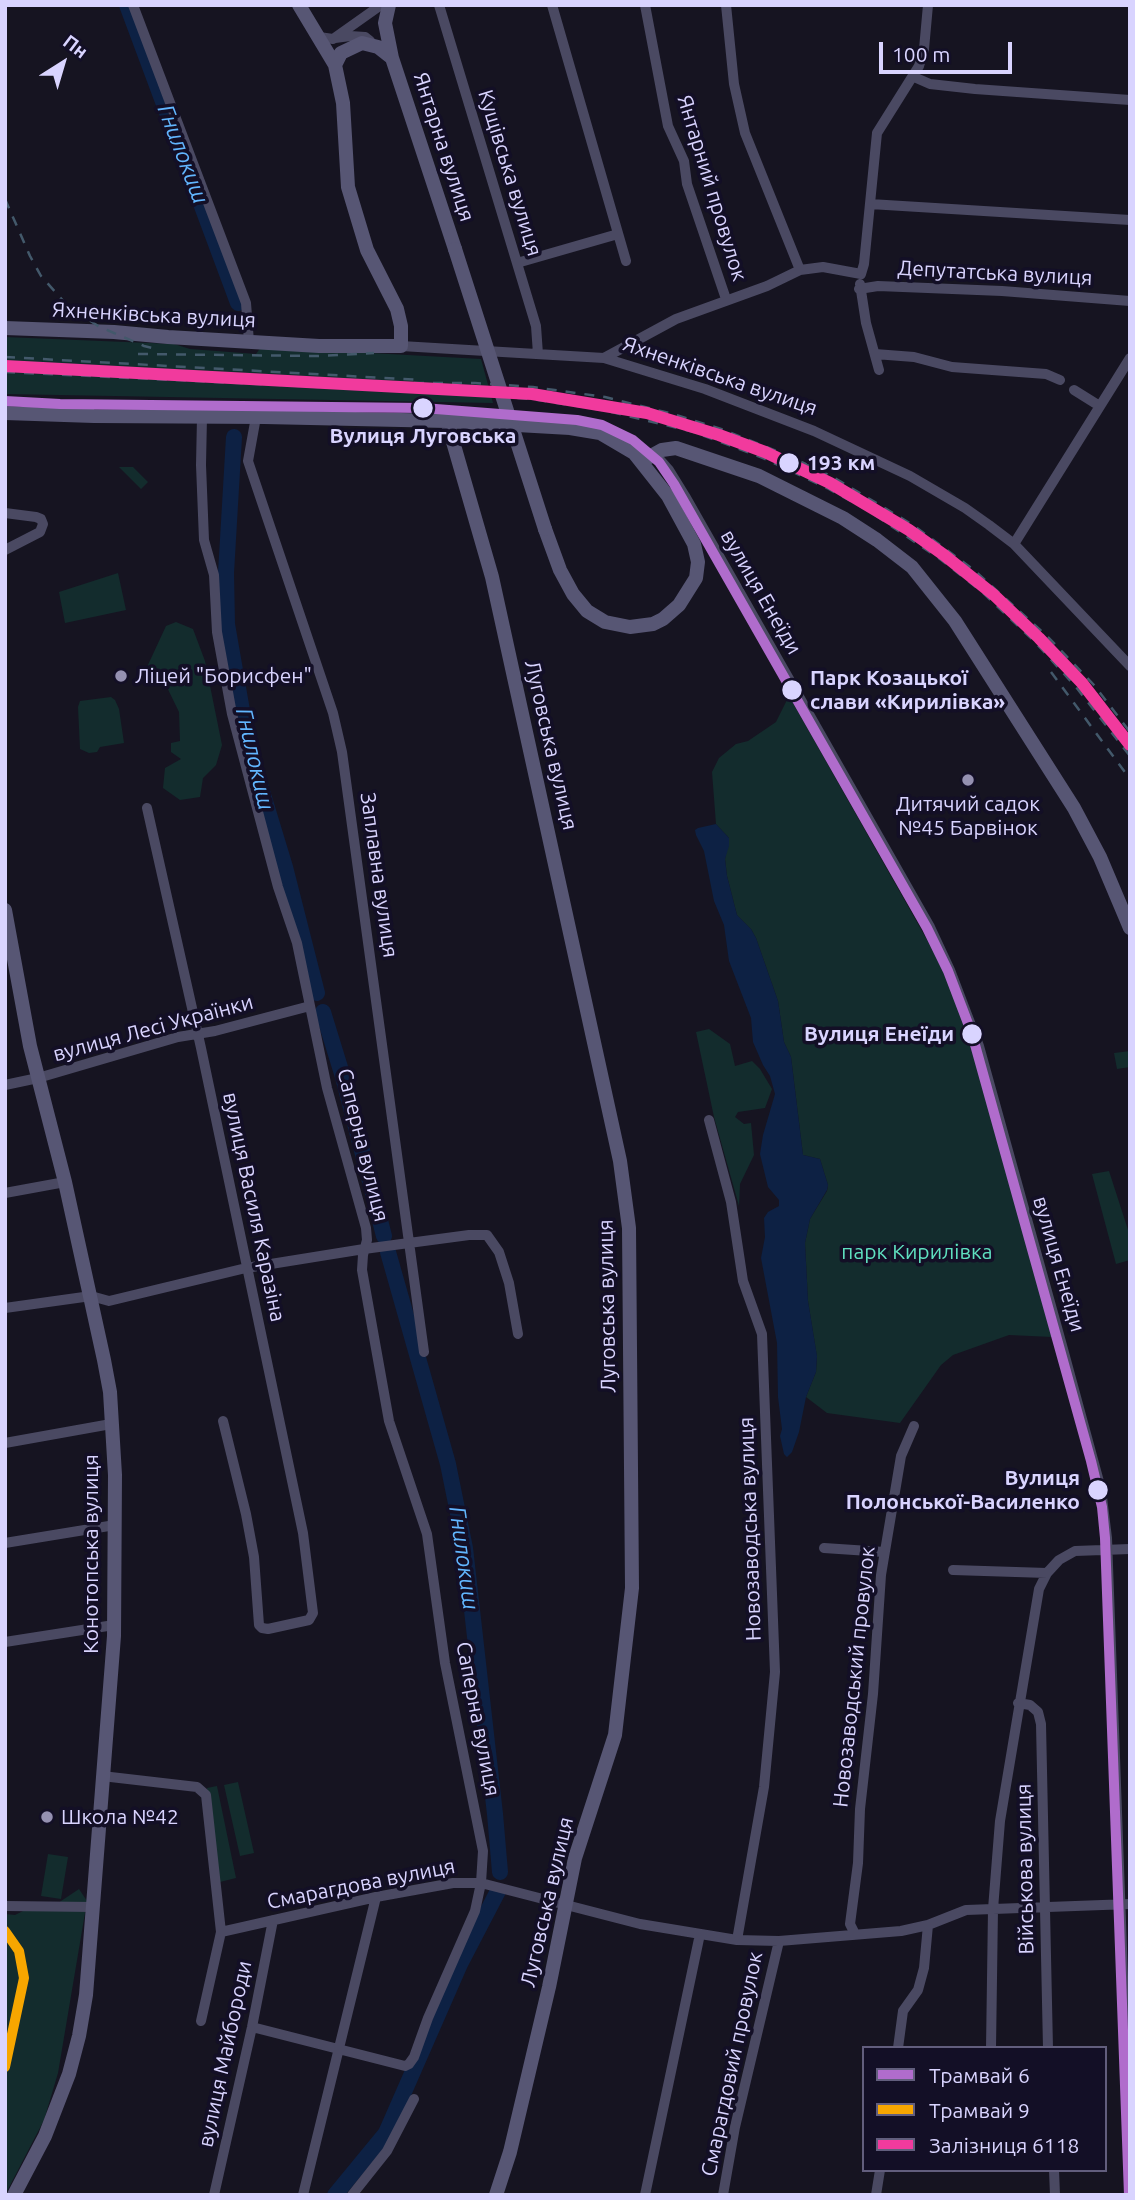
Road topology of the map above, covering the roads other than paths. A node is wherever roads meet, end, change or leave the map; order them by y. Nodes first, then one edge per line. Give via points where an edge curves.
1 (133, 5) edge
2 (299, 5) edge
3 (381, 5) edge
4 (389, 5) edge
5 (439, 5) edge
6 (552, 5) edge
7 (645, 5) edge
8 (726, 5) edge
9 (928, 5) edge
10 (326, 38) junction
11 (378, 47) junction
12 (393, 58) junction
13 (335, 65) junction
14 (914, 77) junction
15 (1130, 100) edge
16 (870, 204) junction
17 (1130, 220) edge
18 (618, 234) junction
19 (626, 261) dead end
20 (517, 263) junction
21 (800, 271) junction
22 (861, 274) junction
23 (859, 289) junction
24 (726, 299) junction
25 (1130, 301) edge
26 (5, 328) edge
27 (249, 341) junction
28 (401, 346) junction
29 (538, 354) junction
30 (875, 354) junction
31 (1130, 358) edge
32 (604, 359) junction
33 (878, 370) dead end
34 (1060, 380) dead end
35 (1074, 390) dead end
36 (1098, 405) junction
37 (5, 412) edge
38 (202, 417) junction
39 (256, 417) junction
40 (447, 421) junction
41 (648, 457) junction
42 (5, 513) edge
43 (1014, 544) junction
44 (5, 550) edge
45 (1130, 666) edge
46 (147, 808) dead end
47 (5, 910) edge
48 (1130, 928) edge
49 (12, 981) edge
50 (310, 1006) junction
51 (197, 1034) junction
52 (38, 1078) junction
53 (5, 1085) edge
54 (709, 1120) dead end
55 (65, 1182) junction
56 (5, 1193) edge
57 (409, 1244) junction
58 (364, 1249) junction
59 (246, 1268) junction
60 (91, 1296) junction
61 (5, 1308) edge
62 (518, 1334) dead end
63 (424, 1352) dead end
64 (223, 1421) dead end
65 (111, 1424) junction
66 (914, 1426) dead end
67 (5, 1443) edge
68 (114, 1525) junction
69 (5, 1543) edge
70 (824, 1548) dead end
71 (1108, 1549) junction
72 (1130, 1549) edge
73 (884, 1552) junction
74 (953, 1570) dead end
75 (1047, 1573) junction
76 (114, 1626) junction
77 (5, 1642) edge
78 (1018, 1703) junction
79 (102, 1776) junction
80 (481, 1883) junction
81 (376, 1896) junction
82 (1125, 1904) edge
83 (567, 1905) junction
84 (5, 1906) edge
85 (94, 1906) junction
86 (1046, 1907) junction
87 (993, 1909) junction
88 (273, 1920) junction
89 (928, 1926) junction
90 (220, 1932) junction
91 (700, 1934) junction
92 (855, 1934) junction
93 (737, 1940) junction
94 (779, 1941) junction
95 (201, 2021) dead end
96 (252, 2027) junction
97 (898, 2046) edge
98 (992, 2046) edge
99 (1048, 2046) edge
100 (340, 2050) junction
101 (414, 2099) dead end
102 (1130, 2168) edge
103 (880, 2172) edge
104 (1054, 2172) edge
105 (14, 2195) edge
106 (214, 2195) edge
107 (303, 2195) edge
108 (352, 2195) edge
109 (496, 2195) edge
110 (645, 2195) edge
111 (723, 2195) edge
112 (876, 2195) edge
113 (1055, 2195) edge

1 - 27 street via 246,303
2 - 10 street
3 - 10 street
4 - 12 street, Янтарна вулиця via 385,23
5 - 20 street, Кущівська вулиця
6 - 18 street
7 - 24 street, Янтарний провулок via 668,125 684,161 690,193
8 - 21 street via 734,84 746,133
9 - 14 street
10 - 11 street via 365,37
10 - 13 street
11 - 12 street, Янтарна вулиця
11 - 13 street via 362,43 341,53
12 - 41 street, Янтарна вулиця, bridge via 566,582 587,611 605,622 630,627 663,619 679,605 696,578 698,562 694,544
13 - 28 street via 343,103 348,187 367,250 397,309
14 - 15 street via 930,84 975,89
14 - 16 street via 877,133
16 - 17 street
16 - 22 street
18 - 19 street
18 - 20 street
20 - 29 street, Кущівська вулиця via 536,326
21 - 22 street via 823,267
21 - 24 street
22 - 23 street
23 - 25 street, Депутатська вулиця via 1002,291
23 - 30 street
24 - 32 street via 676,319
26 - 27 street, Яхненківська вулиця
27 - 28 street, Яхненківська вулиця
28 - 29 street, Яхненківська вулиця
29 - 32 street, Яхненківська вулиця
30 - 33 street
30 - 34 street via 914,357 952,367 1046,374
31 - 36 street
32 - 43 street, Яхненківська вулиця via 705,389 814,431 910,476
35 - 36 street
36 - 43 street
37 - 38 street, Янтарна вулиця
38 - 39 street, Янтарна вулиця
38 - 50 street, Саперна вулиця via 204,540 214,575 217,632 232,714 297,943
39 - 40 street, Янтарна вулиця
39 - 57 street, Заплавна вулиця via 248,461 334,713 342,752
40 - 41 street, Янтарна вулиця via 584,430
40 - 83 street, Луговська вулиця via 495,591 620,1161 629,1228 632,1588 615,1735 575,1858
41 - 48 street via 676,448 768,480 843,518 912,567 955,621 1074,808
41 - 71 street, вулиця Енеїди via 669,470 685,496 930,927 956,984 979,1046 1094,1461
42 - 44 street via 36,517 43,524 40,532
43 - 45 street, Яхненківська вулиця
46 - 51 street, вулиця Василя Каразіна
47 - 49 street, Конотопська вулиця
49 - 52 street, Конотопська вулиця
50 - 51 street, вулиця Лесі Українки
50 - 58 street, Саперна вулиця via 327,1088 366,1228
51 - 52 street, вулиця Лесі Українки
51 - 59 street, вулиця Василя Каразіна
52 - 53 street, вулиця Лесі Українки
52 - 55 street, Конотопська вулиця
54 - 93 street, Новозаводська вулиця via 731,1202 743,1281 762,1334 774,1660 764,1787
55 - 56 street
55 - 60 street, Конотопська вулиця
57 - 58 street
57 - 62 street via 487,1235 506,1273
57 - 63 street, Заплавна вулиця
58 - 59 street
58 - 80 street, Саперна вулиця via 362,1270 389,1421 427,1534 445,1662 483,1851
59 - 60 street via 109,1301
59 - 64 street, вулиця Василя Каразіна via 303,1533 313,1616 306,1622 260,1627 248,1525
60 - 61 street
60 - 65 street, Конотопська вулиця via 110,1392
65 - 67 street
65 - 68 street, Конотопська вулиця
66 - 73 street, Новозаводський провулок via 901,1456
68 - 69 street
68 - 76 street, Конотопська вулиця
70 - 73 street
71 - 72 street
71 - 75 street via 1075,1551
71 - 82 street, вулиця Енеїди
73 - 92 street, Новозаводський провулок via 850,1924
74 - 75 street
75 - 78 street via 1039,1588
76 - 77 street
76 - 79 street, Конотопська вулиця
78 - 86 street, Військова вулиця via 1038,1712 1041,1724
78 - 87 street via 1000,1821
79 - 85 street, Конотопська вулиця
79 - 90 street via 197,1787 204,1792
80 - 81 street, Смарагдова вулиця
80 - 83 street, Смарагдова вулиця
80 - 100 street, Саперна вулиця via 475,1911 412,2060 405,2066
81 - 88 street, Смарагдова вулиця
81 - 100 street
82 - 86 street, Смарагдова вулиця
82 - 102 street, вулиця Енеїди
83 - 91 street, Смарагдова вулиця
83 - 109 street, Луговська вулиця
84 - 85 street
85 - 105 street, Конотопська вулиця via 86,1995 69,2074 45,2136
86 - 87 street, Смарагдова вулиця
86 - 99 street, Військова вулиця
87 - 89 street, Смарагдова вулиця via 966,1910
87 - 98 street
88 - 90 street, Смарагдова вулиця
88 - 96 street, вулиця Майбороди
89 - 92 street, Смарагдова вулиця
89 - 97 street via 924,1968 918,1990 904,2011
90 - 95 street
91 - 93 street, Смарагдова вулиця
91 - 110 street
92 - 94 street, Смарагдова вулиця
93 - 94 street, Смарагдова вулиця
94 - 111 street, Смарагдовий провулок
96 - 100 street
96 - 106 street, вулиця Майбороди
100 - 107 street
101 - 108 street via 387,2151
103 - 112 street
104 - 113 street

